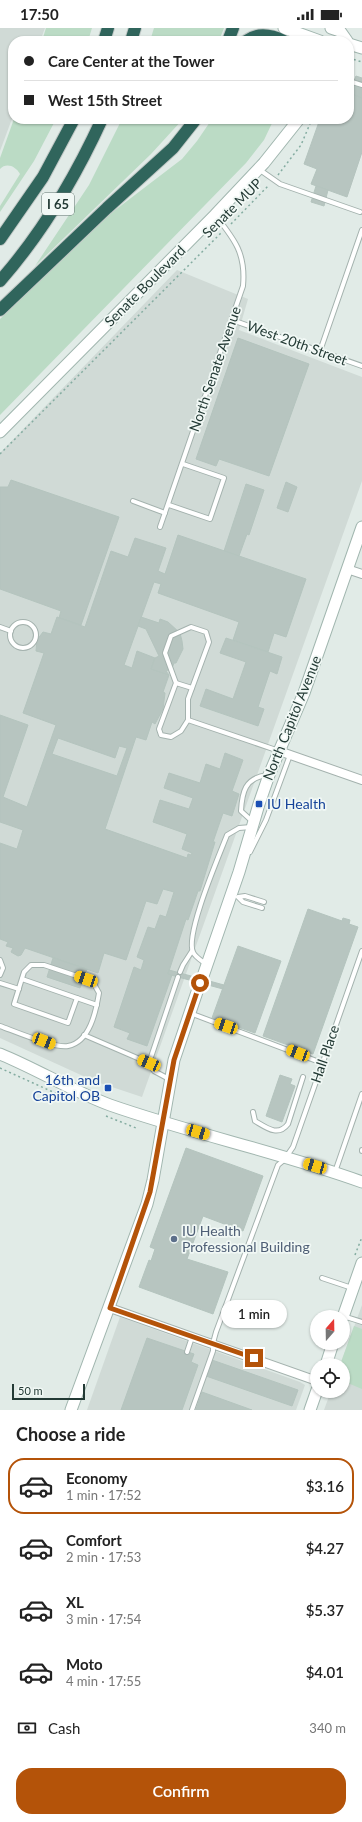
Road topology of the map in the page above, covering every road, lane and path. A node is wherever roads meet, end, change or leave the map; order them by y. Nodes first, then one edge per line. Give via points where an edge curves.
1 (284, 28) edge
2 (255, 36) edge
3 (271, 36) edge
4 (306, 36) edge
5 (71, 124) edge
6 (100, 124) edge
7 (192, 124) edge
8 (289, 124) edge
9 (295, 124) edge
10 (310, 124) edge
11 (286, 134) junction
12 (259, 169) junction
13 (274, 180) junction
14 (360, 212) dead end
15 (215, 215) junction
16 (226, 228) junction
17 (362, 230) edge
18 (0, 239) edge
19 (0, 281) edge
20 (0, 310) edge
21 (232, 320) junction
22 (320, 351) junction
23 (362, 366) edge
24 (0, 432) edge
25 (0, 454) edge
26 (183, 464) junction
27 (132, 502) dead end
28 (169, 505) junction
29 (165, 513) junction
30 (362, 527) edge
31 (160, 528) dead end
32 (348, 569) junction
33 (362, 574) edge
34 (0, 627) edge
35 (11, 631) junction
36 (176, 682) junction
37 (192, 688) junction
38 (188, 720) junction
39 (279, 751) junction
40 (290, 755) junction
41 (269, 775) junction
42 (362, 780) edge
43 (252, 825) junction
44 (239, 872) junction
45 (235, 896) junction
46 (264, 902) dead end
47 (262, 908) dead end
48 (192, 951) junction
49 (362, 951) edge
50 (361, 959) edge
51 (0, 960) edge
52 (207, 965) junction
53 (0, 975) edge
54 (22, 979) junction
55 (0, 982) edge
56 (19, 989) junction
57 (77, 998) junction
58 (97, 1005) junction
59 (190, 1013) junction
60 (0, 1026) edge
61 (84, 1035) junction
62 (0, 1054) edge
63 (322, 1062) junction
64 (149, 1063) junction
65 (303, 1077) dead end
66 (170, 1079) junction
67 (362, 1094) edge
68 (253, 1112) dead end
69 (162, 1122) junction
70 (286, 1157) junction
71 (335, 1172) junction
72 (362, 1182) edge
73 (362, 1263) edge
74 (322, 1278) dead end
75 (352, 1289) junction
76 (110, 1308) junction
77 (345, 1310) edge
78 (350, 1318) edge
79 (362, 1322) edge
80 (192, 1337) junction
81 (213, 1344) junction
82 (187, 1352) dead end
83 (310, 1379) edge
84 (314, 1398) edge
85 (74, 1407) edge
86 (192, 1410) edge
87 (310, 1410) edge

1 - 4 main road
2 - 3 highway
5 - 18 highway, I 65 via 43,177
6 - 19 highway, I 65 via 56,207
7 - 20 highway via 173,148
8 - 11 main road, Senate Boulevard
9 - 11 main road, Senate Boulevard
10 - 13 path, Senate MUP via 301,145
11 - 12 main road, Senate Boulevard
12 - 13 lane
12 - 15 main road, Senate Boulevard
13 - 14 lane
13 - 16 path, Senate MUP
15 - 16 lane, North Senate Avenue
15 - 24 main road, Senate Boulevard
16 - 21 lane, North Senate Avenue via 238,246 244,266 243,286
16 - 25 path, Senate MUP
17 - 22 lane
21 - 22 lane, West 20th Street
21 - 26 lane, North Senate Avenue
22 - 23 lane, West 20th Street
26 - 28 lane, North Senate Avenue
26 - 28 lane via 224,478 210,519
27 - 29 lane
28 - 29 lane, North Senate Avenue
29 - 31 lane, North Senate Avenue
30 - 32 main road, North Capitol Avenue
32 - 33 street
32 - 39 main road, North Capitol Avenue via 304,693
34 - 35 lane
35 - 35 lane via 11,639 20,648 28,647 35,642 35,629 29,623 20,622
36 - 37 lane
36 - 37 lane via 165,653 171,636 191,627 206,632 209,642
36 - 38 lane via 159,729 161,735 171,737 181,731
37 - 38 lane via 188,699
38 - 39 lane
39 - 40 street
39 - 41 main road, North Capitol Avenue
40 - 42 street
40 - 44 lane via 266,820
41 - 43 main road, North Capitol Avenue
41 - 43 lane via 257,776 249,781 242,799 241,811
43 - 44 main road, North Capitol Avenue
43 - 48 lane via 239,828 227,835 200,908 192,936
44 - 45 main road, North Capitol Avenue
45 - 46 lane via 246,896
45 - 47 lane
45 - 52 main road, North Capitol Avenue
48 - 52 lane
48 - 64 lane via 179,975
49 - 50 lane, Hall Place
50 - 63 lane, Hall Place
51 - 53 lane via 3,968
52 - 59 main road, North Capitol Avenue
54 - 56 lane
54 - 57 lane
54 - 58 lane via 24,972 31,965 44,964 94,984 99,992
55 - 56 lane
56 - 57 lane via 14,1004 68,1022
57 - 58 lane
58 - 61 lane
59 - 63 lane
59 - 66 main road, North Capitol Avenue
60 - 61 lane via 68,1047
61 - 64 lane
62 - 69 main road via 101,1101
63 - 70 lane, Hall Place via 293,1147
64 - 66 lane via 154,1070
65 - 68 lane via 288,1124 283,1130 278,1131 255,1121
66 - 69 main road, North Capitol Avenue
67 - 71 lane
69 - 70 main road
69 - 76 main road, North Capitol Avenue via 150,1192
70 - 71 main road
70 - 81 lane, Hall Place via 278,1165
71 - 72 main road
73 - 75 main road
74 - 75 lane
75 - 77 main road
76 - 80 street
76 - 85 main road, North Capitol Avenue
78 - 79 lane
80 - 81 street
80 - 82 lane
81 - 83 street
81 - 86 lane, Hall Place via 213,1351
84 - 87 main road

